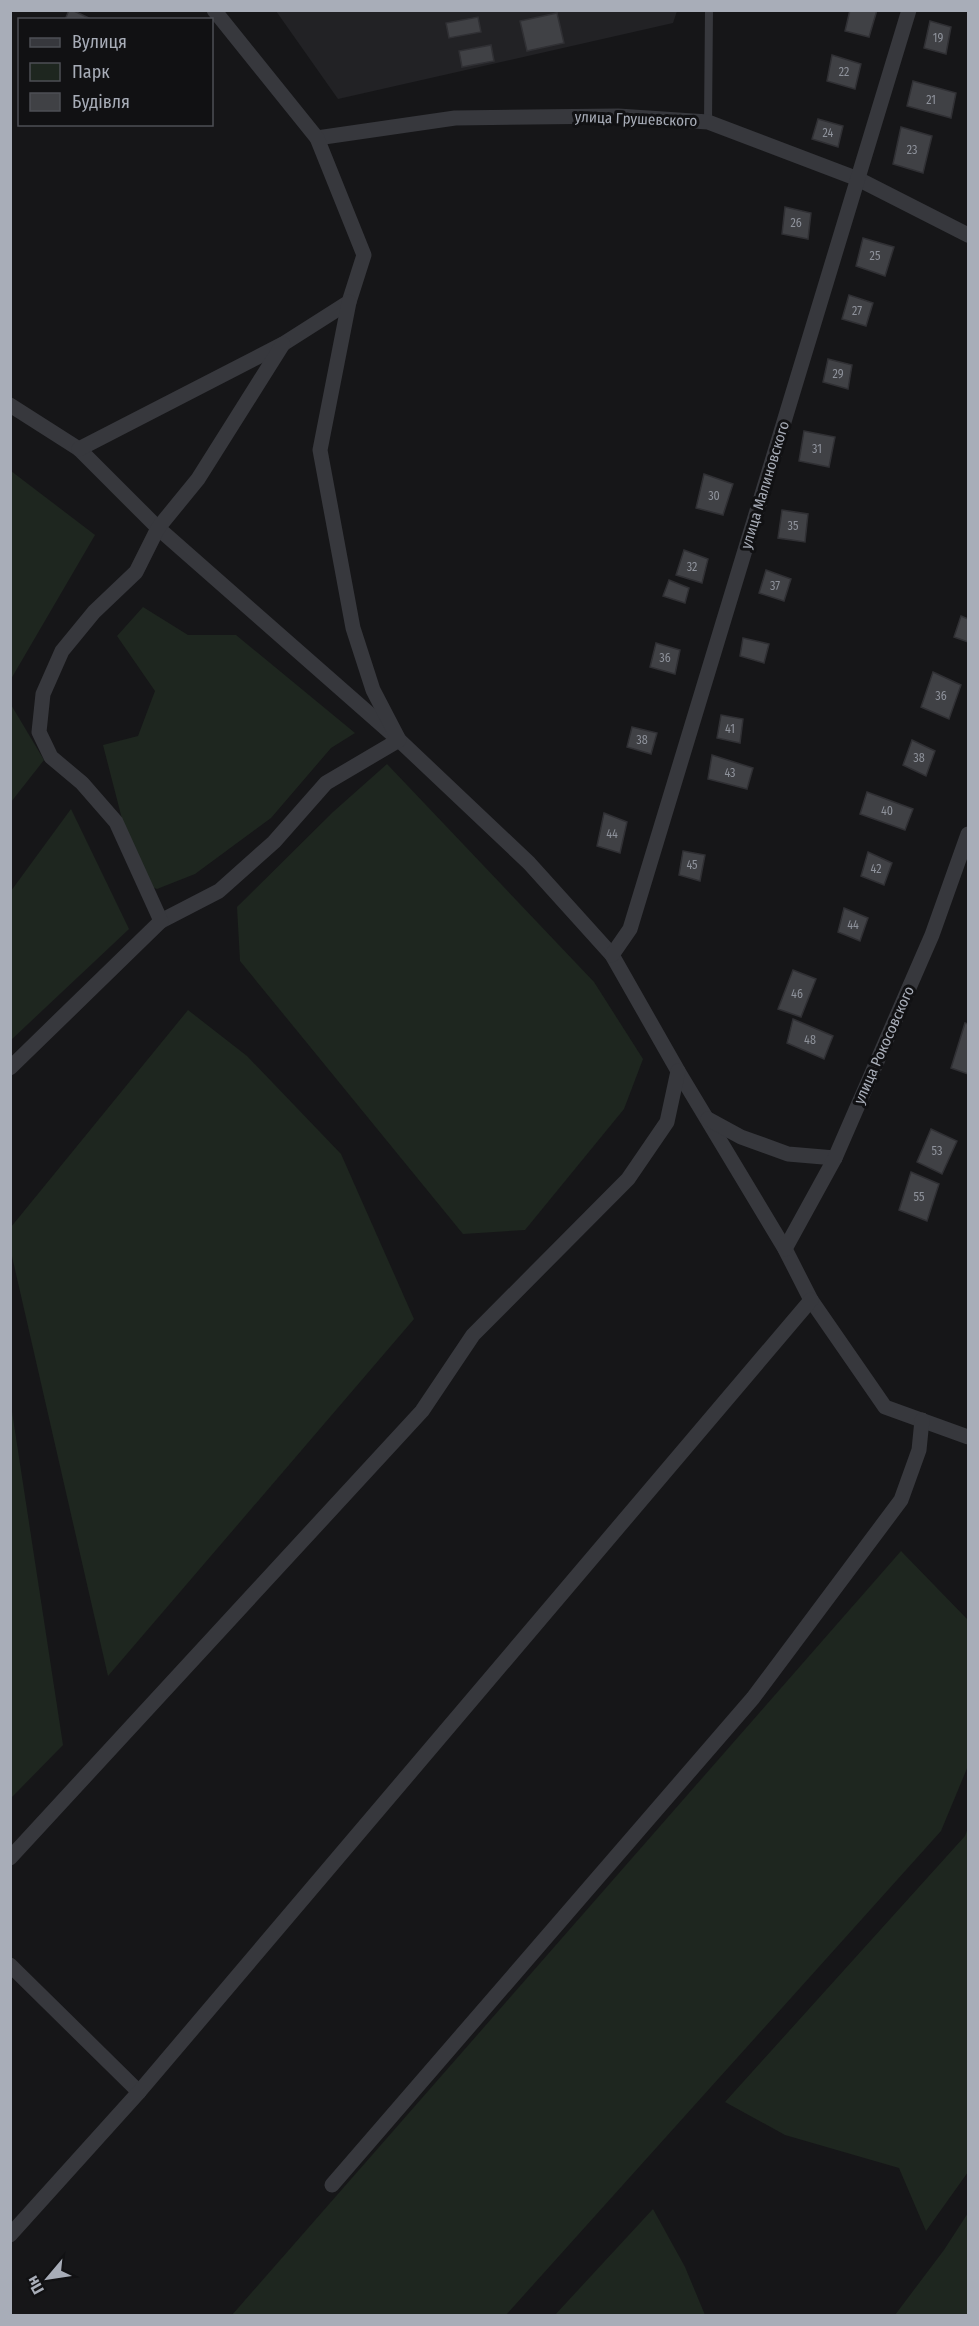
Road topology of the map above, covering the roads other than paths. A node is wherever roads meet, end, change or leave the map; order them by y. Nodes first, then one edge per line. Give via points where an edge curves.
1 (214, 10) edge
2 (709, 10) edge
3 (909, 10) edge
4 (708, 122) junction
5 (317, 138) junction
6 (858, 179) junction
7 (969, 236) edge
8 (349, 302) junction
9 (283, 344) junction
10 (10, 405) edge
11 (79, 449) junction
12 (158, 528) junction
13 (399, 740) junction
14 (969, 834) edge
15 (161, 921) junction
16 (612, 955) junction
17 (10, 1068) edge
18 (678, 1071) junction
19 (706, 1118) junction
20 (835, 1158) junction
21 (785, 1249) junction
22 (811, 1300) junction
23 (922, 1420) junction
24 (969, 1437) edge
25 (10, 1858) edge
26 (10, 1965) edge
27 (139, 2092) junction
28 (332, 2185) dead end
29 (10, 2235) edge

1 - 5 street
2 - 4 lane
3 - 6 street, улица Малиновского
4 - 5 street, улица Грушевского via 618,116 455,118
4 - 6 street, улица Грушевского
5 - 8 street via 364,255
6 - 7 street, улица Грушевского
6 - 16 street, улица Малиновского via 630,929
8 - 9 street
8 - 13 street via 320,450 353,628 373,690
9 - 11 street
9 - 12 street via 198,479
10 - 11 street
11 - 12 street
12 - 13 street
12 - 15 street via 136,572 94,612 62,651 44,694 39,732 51,756 82,783 116,822
13 - 15 street via 326,783 274,842 219,891
13 - 16 street via 529,863
14 - 20 street, улица Рокосовского via 932,935
15 - 17 street
16 - 18 street
18 - 19 street
18 - 25 street via 667,1122 628,1179 473,1335 422,1411
19 - 20 street via 741,1137 788,1154
19 - 21 street
20 - 21 street, улица Рокосовского
21 - 22 street
22 - 23 street via 885,1407
22 - 27 street
23 - 24 street
23 - 28 street via 920,1450 901,1500 753,1698
26 - 27 street
27 - 29 street

